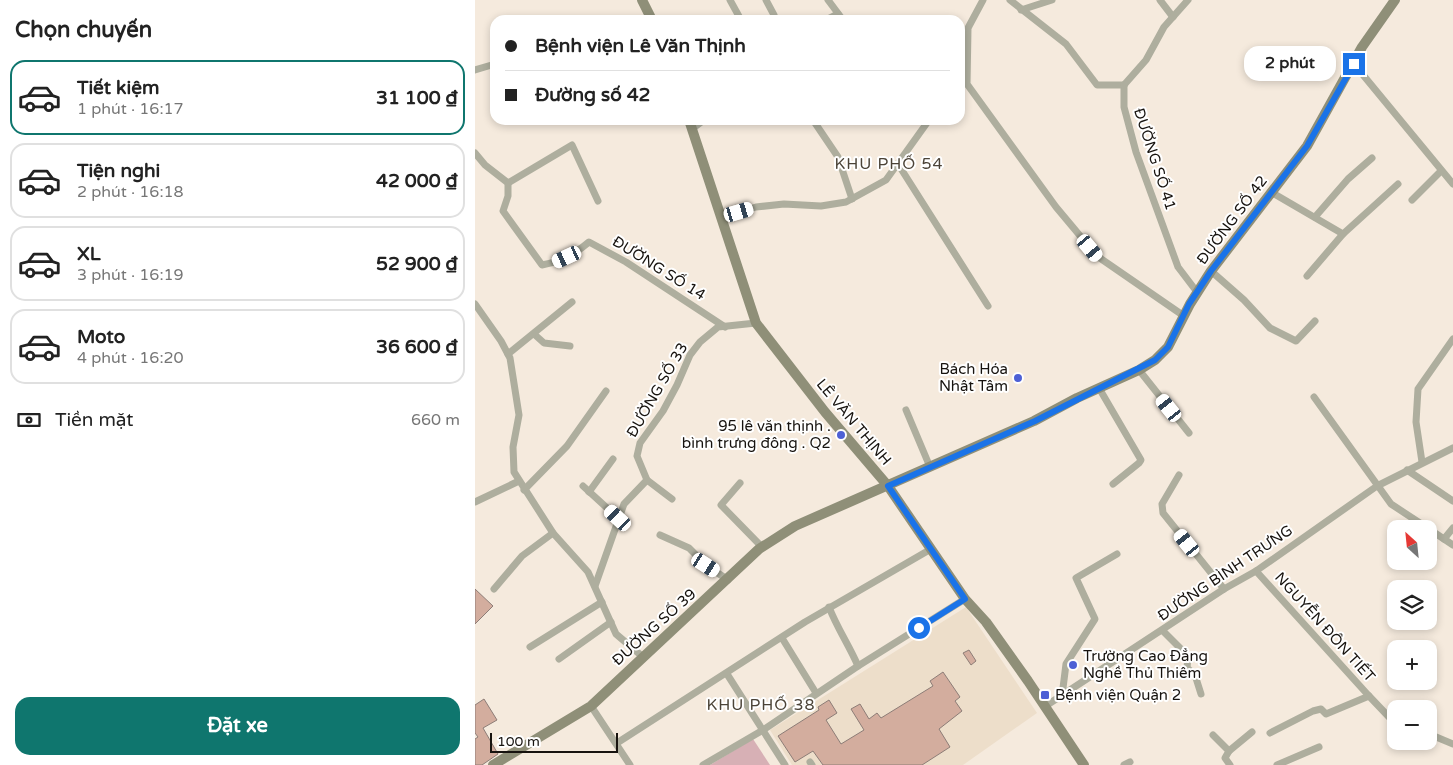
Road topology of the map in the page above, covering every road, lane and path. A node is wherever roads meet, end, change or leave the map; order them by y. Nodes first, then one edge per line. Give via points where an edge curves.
1 (642, 0) edge
2 (730, 0) edge
3 (766, 0) edge
4 (828, 0) edge
5 (983, 0) edge
6 (1010, 0) edge
7 (1052, 0) edge
8 (1160, 0) edge
9 (1188, 0) edge
10 (1395, 0) edge
11 (1021, 10) junction
12 (650, 15) edge
13 (738, 15) edge
14 (775, 15) dead end
15 (839, 15) edge
16 (1173, 17) junction
17 (1354, 64) junction
18 (490, 66) edge
19 (475, 70) edge
20 (967, 84) joint
21 (1124, 85) junction
22 (691, 125) edge
23 (816, 125) edge
24 (925, 125) edge
25 (475, 153) edge
26 (1372, 158) dead end
27 (898, 164) junction
28 (1441, 171) junction
29 (508, 183) junction
30 (1398, 184) dead end
31 (1453, 184) edge
32 (1271, 192) junction
33 (852, 199) junction
34 (1412, 200) dead end
35 (598, 201) dead end
36 (1315, 216) junction
37 (722, 217) junction
38 (1343, 234) junction
39 (1211, 271) junction
40 (1307, 276) dead end
41 (1197, 292) junction
42 (572, 302) dead end
43 (475, 304) edge
44 (988, 306) dead end
45 (1184, 316) junction
46 (1315, 322) dead end
47 (756, 323) junction
48 (725, 326) junction
49 (534, 334) junction
50 (1453, 339) edge
51 (570, 346) dead end
52 (507, 354) junction
53 (1139, 370) junction
54 (1099, 388) junction
55 (606, 391) dead end
56 (1314, 397) dead end
57 (906, 410) dead end
58 (1189, 433) dead end
59 (1453, 448) edge
60 (613, 459) dead end
61 (1422, 462) junction
62 (930, 467) junction
63 (1407, 470) junction
64 (1179, 475) dead end
65 (519, 480) junction
66 (647, 480) junction
67 (740, 483) dead end
68 (1113, 484) dead end
69 (583, 486) dead end
70 (888, 486) junction
71 (1377, 486) junction
72 (524, 490) junction
73 (589, 492) junction
74 (672, 499) dead end
75 (1453, 501) edge
76 (475, 502) edge
77 (618, 518) junction
78 (1415, 520) edge
79 (1453, 528) edge
80 (553, 533) junction
81 (1437, 534) edge
82 (660, 535) dead end
83 (1444, 539) junction
84 (1453, 545) edge
85 (761, 547) junction
86 (931, 549) junction
87 (1117, 554) dead end
88 (1256, 571) junction
89 (728, 580) junction
90 (595, 586) junction
91 (493, 589) dead end
92 (1224, 589) junction
93 (965, 599) junction
94 (602, 602) junction
95 (829, 607) junction
96 (611, 622) junction
97 (1163, 631) junction
98 (782, 638) junction
99 (530, 647) dead end
100 (643, 657) junction
101 (559, 659) dead end
102 (858, 666) junction
103 (727, 674) junction
104 (816, 693) junction
105 (1201, 694) dead end
106 (1061, 696) junction
107 (1369, 696) junction
108 (591, 706) junction
109 (1044, 707) junction
110 (1387, 715) edge
111 (763, 730) junction
112 (1252, 732) dead end
113 (1270, 733) dead end
114 (1213, 735) dead end
115 (1437, 737) edge
116 (617, 743) junction
117 (1453, 744) edge
118 (1319, 747) dead end
119 (1229, 751) junction
120 (498, 764) edge
121 (630, 765) edge
122 (704, 765) edge
123 (785, 765) edge
124 (1084, 765) edge
125 (1230, 765) edge
126 (1277, 765) edge

1 - 12 street
2 - 13 street
3 - 14 street
4 - 15 street
5 - 20 street via 968,28
6 - 11 street
7 - 11 street
8 - 16 street
9 - 16 street
10 - 17 street, ĐƯỜNG SỐ 42
11 - 21 street via 1066,44 1097,85
16 - 21 street via 1146,60
17 - 28 street
17 - 32 street, ĐƯỜNG SỐ 42 via 1307,146
18 - 19 street
20 - 45 street via 1056,207 1097,256
21 - 41 street, ĐƯỜNG SỐ 41 via 1124,107 1136,152 1178,267
22 - 37 street, LÊ VĂN THỊNH
23 - 33 street via 838,157
24 - 27 street
25 - 29 street
26 - 36 street via 1347,179
27 - 33 street via 886,180
27 - 44 street
28 - 31 street
28 - 34 street
29 - 35 street via 572,145
29 - 48 street, ĐƯỜNG SỐ 14 via 503,211 542,265 555,263 589,242
30 - 38 street
32 - 36 street
32 - 39 street, ĐƯỜNG SỐ 42
33 - 37 street via 821,206 784,204 756,207
36 - 38 street
37 - 47 street, LÊ VĂN THỊNH
38 - 40 street
39 - 41 street, ĐƯỜNG SỐ 42
39 - 46 street via 1271,328 1296,341
41 - 45 street, ĐƯỜNG SỐ 42
42 - 49 street
43 - 52 street
45 - 53 street, ĐƯỜNG SỐ 42 via 1168,347
47 - 48 street, ĐƯỜNG SỐ 33
47 - 70 street, LÊ VĂN THỊNH
48 - 66 street, ĐƯỜNG SỐ 33 via 718,327 690,355 663,411 640,444 637,456
49 - 51 street via 544,343
49 - 52 street
50 - 61 street via 1418,389 1416,422
52 - 65 street via 515,380 519,416 513,447 513,472
53 - 54 street, ĐƯỜNG SỐ 42
53 - 58 street
54 - 62 street, ĐƯỜNG SỐ 42 via 1035,421
54 - 68 street via 1141,460
55 - 72 street via 567,446
56 - 71 street
57 - 62 street
59 - 61 street, ĐƯỜNG BÌNH TRƯNG
60 - 73 street
61 - 63 street, ĐƯỜNG BÌNH TRƯNG
62 - 70 street, ĐƯỜNG SỐ 42
63 - 71 street, ĐƯỜNG BÌNH TRƯNG
63 - 75 street
64 - 92 street via 1162,504 1163,513
65 - 72 street
65 - 76 street
66 - 74 street
66 - 77 street via 624,504
67 - 85 street via 721,505
69 - 73 street
70 - 85 street, ĐƯỜNG SỐ 39 via 795,526
70 - 86 street, LÊ VĂN THỊNH
71 - 78 street via 1391,504
71 - 88 street, ĐƯỜNG BÌNH TRƯNG
72 - 80 street
73 - 77 street
77 - 90 street
79 - 83 street
80 - 90 street via 588,572
80 - 91 street via 522,556
81 - 83 street
82 - 89 street via 689,548
83 - 84 street
85 - 89 street, ĐƯỜNG SỐ 39
86 - 93 street, LÊ VĂN THỊNH
86 - 95 street
87 - 106 street via 1076,578 1095,620 1066,664
88 - 92 street, ĐƯỜNG BÌNH TRƯNG
88 - 107 street, NGUYỄN ĐÔN TIẾT
89 - 100 street, ĐƯỜNG SỐ 39
90 - 94 street
92 - 97 street, ĐƯỜNG BÌNH TRƯNG
93 - 102 street
93 - 109 street, LÊ VĂN THỊNH via 986,622
94 - 96 street
94 - 99 street
95 - 98 street
95 - 102 street via 836,627 848,643
96 - 100 street via 616,634
96 - 101 street
97 - 105 street via 1188,656 1187,668 1195,675
97 - 106 street, ĐƯỜNG BÌNH TRƯNG
98 - 103 street
98 - 104 street
100 - 108 street, ĐƯỜNG SỐ 39
102 - 104 street
103 - 111 street
103 - 116 street
104 - 111 street
106 - 109 street, ĐƯỜNG BÌNH TRƯNG
107 - 110 street, NGUYỄN ĐÔN TIẾT
107 - 113 street via 1326,714 1321,709 1313,711
108 - 116 street
108 - 120 street, ĐƯỜNG SỐ 39
109 - 124 street, LÊ VĂN THỊNH
111 - 122 street
111 - 123 street
112 - 119 street
114 - 119 street
115 - 117 street
116 - 121 street
118 - 126 street
119 - 125 street via 1225,758

